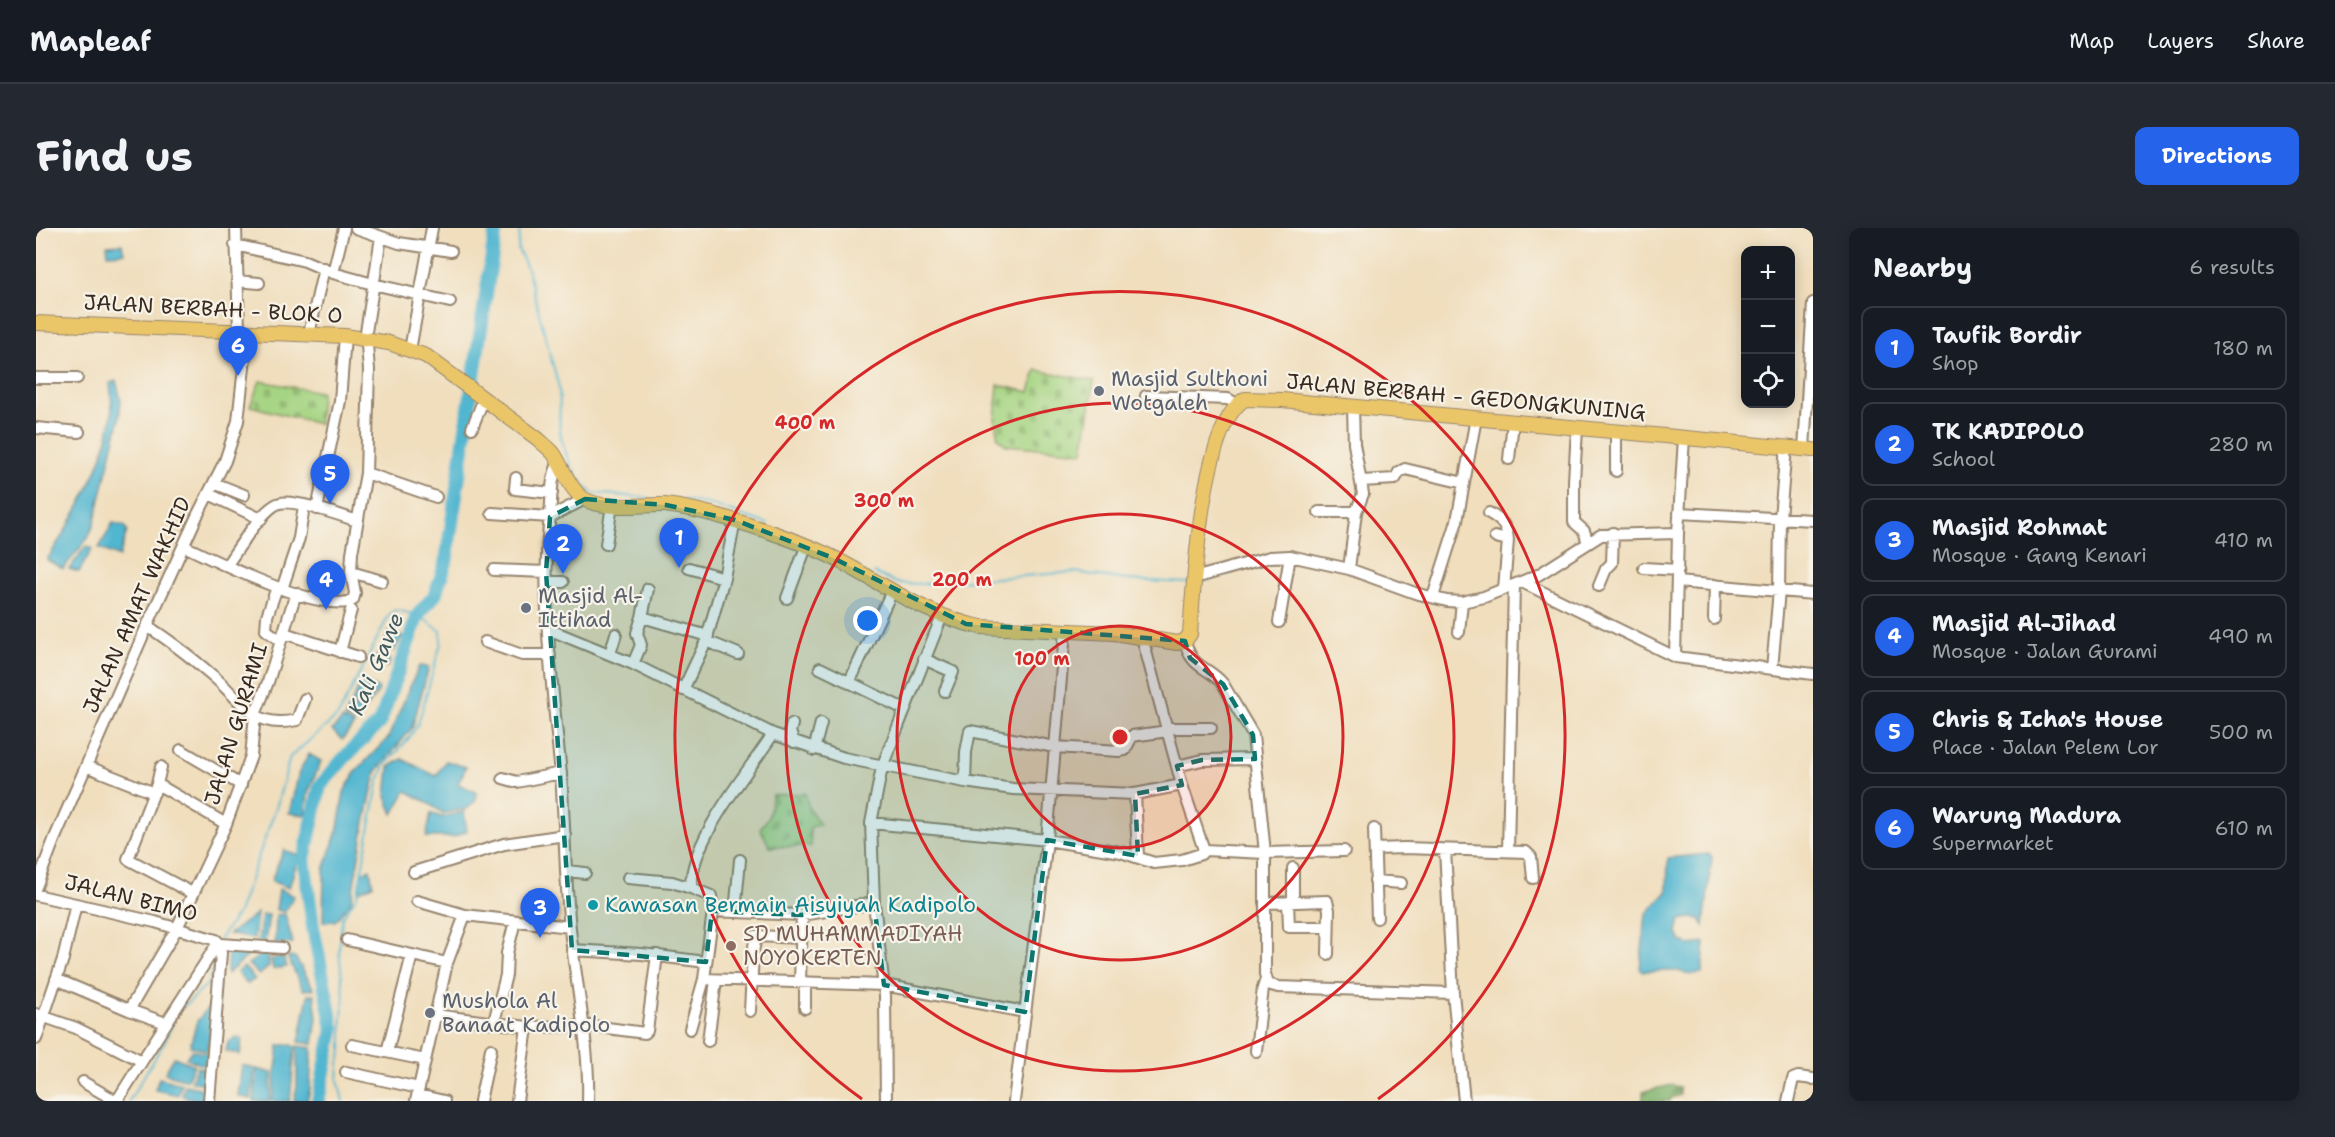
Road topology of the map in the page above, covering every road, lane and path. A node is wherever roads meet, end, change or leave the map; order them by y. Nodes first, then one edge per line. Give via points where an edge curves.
1 (236, 228) edge
2 (344, 228) edge
3 (356, 228) edge
4 (432, 228) edge
5 (381, 237) junction
6 (235, 244) junction
7 (427, 248) junction
8 (451, 251) dead end
9 (328, 270) junction
10 (237, 281) junction
11 (259, 283) dead end
12 (373, 284) junction
13 (420, 295) junction
14 (450, 303) dead end
15 (1813, 303) edge
16 (36, 322) edge
17 (244, 331) junction
18 (309, 334) junction
19 (345, 336) junction
20 (366, 338) junction
21 (410, 350) junction
22 (36, 378) edge
23 (76, 378) dead end
24 (1146, 396) dead end
25 (482, 397) junction
26 (1238, 405) junction
27 (1353, 407) junction
28 (1476, 418) junction
29 (1513, 422) junction
30 (36, 428) edge
31 (472, 428) dead end
32 (1577, 429) junction
33 (79, 432) dead end
34 (1616, 432) junction
35 (1684, 438) junction
36 (1786, 447) junction
37 (1809, 449) edge
38 (1509, 459) dead end
39 (559, 463) junction
40 (1616, 471) dead end
41 (366, 473) junction
42 (516, 478) dead end
43 (1362, 481) junction
44 (214, 483) junction
45 (1464, 483) junction
46 (552, 493) junction
47 (209, 494) junction
48 (244, 495) dead end
49 (436, 497) dead end
50 (585, 500) junction
51 (612, 505) junction
52 (304, 506) junction
53 (317, 509) junction
54 (1319, 512) dead end
55 (1356, 512) junction
56 (492, 513) dead end
57 (1489, 513) dead end
58 (1679, 513) junction
59 (550, 517) junction
60 (1780, 518) junction
61 (261, 519) junction
62 (735, 520) junction
63 (1813, 520) edge
64 (358, 521) junction
65 (1678, 532) junction
66 (1613, 533) junction
67 (1495, 537) dead end
68 (1508, 540) junction
69 (1588, 543) junction
70 (606, 544) dead end
71 (184, 546) junction
72 (806, 547) junction
73 (1289, 558) junction
74 (226, 566) junction
75 (689, 568) dead end
76 (1644, 568) dead end
77 (1348, 569) junction
78 (494, 570) dead end
79 (1678, 570) junction
80 (351, 572) junction
81 (546, 577) junction
82 (724, 578) junction
83 (382, 580) dead end
84 (563, 582) dead end
85 (1194, 582) junction
86 (1677, 582) junction
87 (1514, 585) junction
88 (1715, 585) junction
89 (1599, 586) dead end
90 (280, 588) junction
91 (648, 589) dead end
92 (1779, 590) junction
93 (892, 591) junction
94 (296, 593) junction
95 (1813, 594) edge
96 (1433, 597) junction
97 (787, 598) dead end
98 (1461, 606) junction
99 (351, 610) dead end
100 (942, 616) junction
101 (642, 617) junction
102 (1714, 619) dead end
103 (1279, 622) dead end
104 (147, 626) junction
105 (548, 629) junction
106 (1065, 632) junction
107 (1459, 632) dead end
108 (616, 634) dead end
109 (282, 637) junction
110 (1142, 637) junction
111 (707, 638) junction
112 (485, 642) dead end
113 (1185, 642) junction
114 (340, 652) junction
115 (610, 654) junction
116 (738, 654) dead end
117 (550, 655) junction
118 (358, 657) dead end
119 (1675, 657) junction
120 (924, 659) junction
121 (633, 664) junction
122 (820, 668) dead end
123 (1772, 669) junction
124 (1813, 674) edge
125 (849, 683) junction
126 (683, 690) junction
127 (945, 691) dead end
128 (305, 699) dead end
129 (904, 709) junction
130 (255, 715) junction
131 (821, 723) dead end
132 (792, 724) dead end
133 (1211, 728) dead end
134 (1168, 730) junction
135 (772, 734) junction
136 (794, 742) junction
137 (1055, 747) junction
138 (181, 750) dead end
139 (814, 750) junction
140 (1256, 759) junction
141 (86, 766) junction
142 (1177, 766) junction
143 (161, 767) dead end
144 (882, 767) junction
145 (561, 773) junction
146 (503, 778) dead end
147 (965, 782) junction
148 (1182, 784) junction
149 (241, 785) junction
150 (155, 788) junction
151 (1051, 791) junction
152 (1135, 794) junction
153 (870, 823) junction
154 (226, 824) junction
155 (1374, 829) dead end
156 (565, 834) junction
157 (1047, 840) junction
158 (1375, 849) junction
159 (1444, 849) junction
160 (1204, 850) junction
161 (1344, 851) dead end
162 (1508, 851) junction
163 (1265, 853) junction
164 (1138, 856) junction
165 (740, 860) dead end
166 (1293, 868) dead end
167 (414, 872) dead end
168 (567, 872) junction
169 (585, 873) dead end
170 (628, 878) dead end
171 (1533, 878) dead end
172 (1375, 881) junction
173 (1401, 883) dead end
174 (36, 887) edge
175 (691, 888) junction
176 (192, 893) junction
177 (36, 895) edge
178 (417, 901) dead end
179 (1291, 902) junction
180 (874, 903) junction
181 (1266, 903) junction
182 (76, 904) junction
183 (713, 911) junction
184 (735, 912) junction
185 (465, 915) junction
186 (802, 915) junction
187 (1377, 918) dead end
188 (515, 921) junction
189 (570, 927) junction
190 (1328, 927) junction
191 (177, 928) junction
192 (801, 938) junction
193 (347, 940) dead end
194 (218, 942) junction
195 (282, 948) dead end
196 (572, 950) junction
197 (1328, 954) dead end
198 (412, 955) junction
199 (657, 955) junction
200 (706, 962) junction
201 (447, 963) junction
202 (56, 979) junction
203 (704, 979) junction
204 (1266, 979) junction
205 (716, 980) junction
206 (750, 981) junction
207 (803, 982) junction
208 (884, 985) junction
209 (1453, 993) junction
210 (805, 1008) dead end
211 (129, 1010) junction
212 (750, 1011) dead end
213 (1025, 1012) junction
214 (40, 1015) edge
215 (435, 1015) junction
216 (494, 1022) junction
217 (166, 1023) junction
218 (582, 1026) junction
219 (527, 1027) junction
220 (690, 1029) dead end
221 (36, 1039) edge
222 (708, 1041) dead end
223 (352, 1045) dead end
224 (491, 1049) dead end
225 (1256, 1051) dead end
226 (387, 1052) junction
227 (425, 1059) junction
228 (142, 1061) junction
229 (346, 1072) dead end
230 (1813, 1079) edge
231 (82, 1082) dead end
232 (418, 1095) edge
233 (117, 1101) edge
234 (210, 1101) edge
235 (444, 1101) edge
236 (480, 1101) edge
237 (517, 1101) edge
238 (588, 1101) edge
239 (886, 1101) edge
240 (1014, 1101) edge
241 (1464, 1101) edge
242 (1788, 1101) edge

1 - 6 street, JALAN AMAT WAKHID
2 - 9 street
3 - 5 street
4 - 7 street
5 - 7 street
5 - 12 street
6 - 9 street
6 - 10 street, JALAN AMAT WAKHID
7 - 8 street
7 - 13 street
9 - 12 street
9 - 18 street
10 - 11 street
10 - 17 street, JALAN AMAT WAKHID
12 - 13 street
12 - 20 street
13 - 14 street
13 - 21 street
15 - 37 street
16 - 17 main road, JALAN BERBAH - BLOK O
17 - 18 main road, JALAN BERBAH - BLOK O
17 - 44 street, JALAN AMAT WAKHID via 238,421
18 - 19 main road, JALAN BERBAH - BLOK O
19 - 20 main road, JALAN BERBAH - BLOK O
19 - 53 street via 340,401
20 - 21 main road, JALAN BERBAH - BLOK O
20 - 41 street
21 - 25 main road, JALAN BERBAH - BLOK O via 442,366
22 - 23 street
24 - 26 street via 1228,399
25 - 31 street
25 - 39 main road via 538,438
26 - 27 main road, JALAN BERBAH - GEDONGKUNING via 1250,398
26 - 85 main road via 1218,441 1210,467
27 - 28 main road, JALAN BERBAH - GEDONGKUNING
27 - 43 street via 1354,444
28 - 29 main road, JALAN BERBAH - GEDONGKUNING
28 - 45 street
29 - 32 main road, JALAN BERBAH - GEDONGKUNING
29 - 38 street
30 - 33 street
32 - 34 main road, JALAN BERBAH - GEDONGKUNING
32 - 69 street via 1574,522 1584,531
34 - 35 main road, JALAN BERBAH - GEDONGKUNING
34 - 40 street
35 - 36 main road, JALAN BERBAH - GEDONGKUNING
35 - 58 street
36 - 37 main road, JALAN BERBAH - GEDONGKUNING
36 - 60 street
39 - 46 street
39 - 50 main road
41 - 49 street
41 - 64 street
42 - 46 street via 515,489
43 - 45 street via 1395,480 1405,469
43 - 55 street via 1363,497
44 - 47 street, JALAN AMAT WAKHID
44 - 48 street
45 - 96 street via 1451,546
46 - 59 street
47 - 61 street
47 - 71 street, JALAN AMAT WAKHID
50 - 51 main road
50 - 59 street
51 - 62 main road via 666,506
51 - 70 street
52 - 53 street
52 - 61 street via 280,503
52 - 90 street via 299,538
53 - 64 street
54 - 55 street
55 - 77 street
56 - 59 street
57 - 68 street via 1507,528
58 - 60 street
58 - 65 street
59 - 81 street
60 - 63 street
60 - 92 street
61 - 74 street
62 - 72 main road
62 - 82 street
64 - 80 street
65 - 66 street
65 - 79 street
66 - 69 street
66 - 89 street via 1613,562
67 - 68 street
68 - 87 street
69 - 87 street via 1553,567
71 - 74 street
71 - 104 street, JALAN AMAT WAKHID
72 - 93 main road
72 - 97 street
73 - 77 street
73 - 85 street via 1270,557
73 - 103 street
74 - 90 street
75 - 82 street
76 - 79 street
77 - 96 street
78 - 81 street
79 - 86 street
80 - 83 street
80 - 94 street via 355,593 346,604
81 - 84 street
81 - 105 street
82 - 111 street
85 - 113 main road via 1190,634
86 - 88 street
86 - 119 street
87 - 98 street
87 - 119 street
87 - 162 street
88 - 92 street
88 - 102 street
90 - 94 street
90 - 109 street via 267,616 266,630
91 - 101 street
92 - 95 street
92 - 123 street
93 - 100 main road
93 - 125 street
94 - 109 street, JALAN GURAMI
96 - 98 street
98 - 107 street
99 - 114 street
100 - 106 main road via 981,627
100 - 120 street
101 - 111 street
101 - 121 street via 637,637 641,645
104 - 130 street via 171,641
104 - 141 street, JALAN AMAT WAKHID
105 - 115 street
105 - 117 street
106 - 110 main road
106 - 137 street
108 - 115 street
109 - 114 street
109 - 130 street, JALAN GURAMI
110 - 113 main road
110 - 134 street
111 - 116 street
111 - 126 street
112 - 117 street via 522,655
113 - 140 street via 1190,658 1217,677 1244,718 1253,735
114 - 118 street
115 - 121 street
117 - 145 street
119 - 123 street
120 - 127 street via 953,672
120 - 129 street
121 - 126 street
122 - 125 street
123 - 124 street
125 - 129 street
126 - 135 street
128 - 130 street via 297,720 266,721
129 - 144 street
130 - 149 street, JALAN GURAMI via 251,756
131 - 139 street
132 - 136 street
133 - 134 street
134 - 137 street via 1132,736 1125,750
134 - 142 street
135 - 136 street
135 - 175 street via 714,819
136 - 139 street
137 - 147 street via 970,731
137 - 151 street
138 - 149 street
139 - 144 street
140 - 142 street via 1202,760
140 - 163 street
141 - 150 street
141 - 174 street, JALAN AMAT WAKHID
142 - 148 street
143 - 150 street
144 - 147 street
144 - 153 street
145 - 146 street via 517,782
145 - 156 street
147 - 151 street
148 - 152 street
148 - 160 street
149 - 154 street, JALAN GURAMI
150 - 154 street
150 - 176 street via 128,859
151 - 152 street
151 - 157 street
152 - 164 street
153 - 157 street
153 - 180 street
154 - 176 street, JALAN GURAMI
155 - 158 street
156 - 167 street via 504,844
156 - 168 street
157 - 164 street
157 - 213 street
158 - 159 street
158 - 172 street
159 - 162 street
159 - 209 street
160 - 163 street
160 - 164 street via 1195,857 1159,863
161 - 163 street
162 - 171 street via 1531,856
163 - 181 street
165 - 184 street
166 - 179 street
168 - 169 street
168 - 189 street
170 - 175 street
172 - 173 street
172 - 187 street
175 - 183 street via 711,896
176 - 191 street, JALAN GURAMI
177 - 182 street, JALAN BIMO
178 - 185 street
179 - 181 street
179 - 190 street via 1327,901
179 - 190 street via 1289,927
180 - 186 street
180 - 208 street
181 - 204 street
182 - 191 street, JALAN BIMO
182 - 202 street
183 - 184 street
183 - 200 street
184 - 186 street
185 - 188 street
185 - 201 street
186 - 192 street
188 - 189 street
188 - 216 street
189 - 196 street
190 - 197 street
191 - 194 street, JALAN BIMO
191 - 211 street, JALAN GURAMI
192 - 206 street via 756,936
192 - 207 street
193 - 198 street
194 - 195 street, JALAN BIMO
194 - 217 street
194 - 234 street via 221,953
196 - 199 street
196 - 218 street
198 - 201 street
198 - 226 street
199 - 200 street
199 - 218 street via 647,1031 641,1033 621,1025
200 - 203 street
201 - 215 street
202 - 211 street
202 - 214 street
203 - 205 street
203 - 220 street
204 - 209 street via 1271,986 1278,987
204 - 225 street
205 - 206 street
205 - 222 street
206 - 207 street
206 - 212 street
207 - 208 street
207 - 210 street
208 - 213 street
208 - 239 street
209 - 241 street
211 - 217 street
213 - 240 street
214 - 221 street
214 - 228 street
215 - 216 street
215 - 227 street
216 - 219 street
217 - 228 street
218 - 219 street
218 - 238 street
219 - 237 street
223 - 226 street
224 - 236 street
226 - 227 street
227 - 232 street
228 - 233 street
229 - 232 street
230 - 242 street via 1793,1079
231 - 233 street
232 - 235 street

